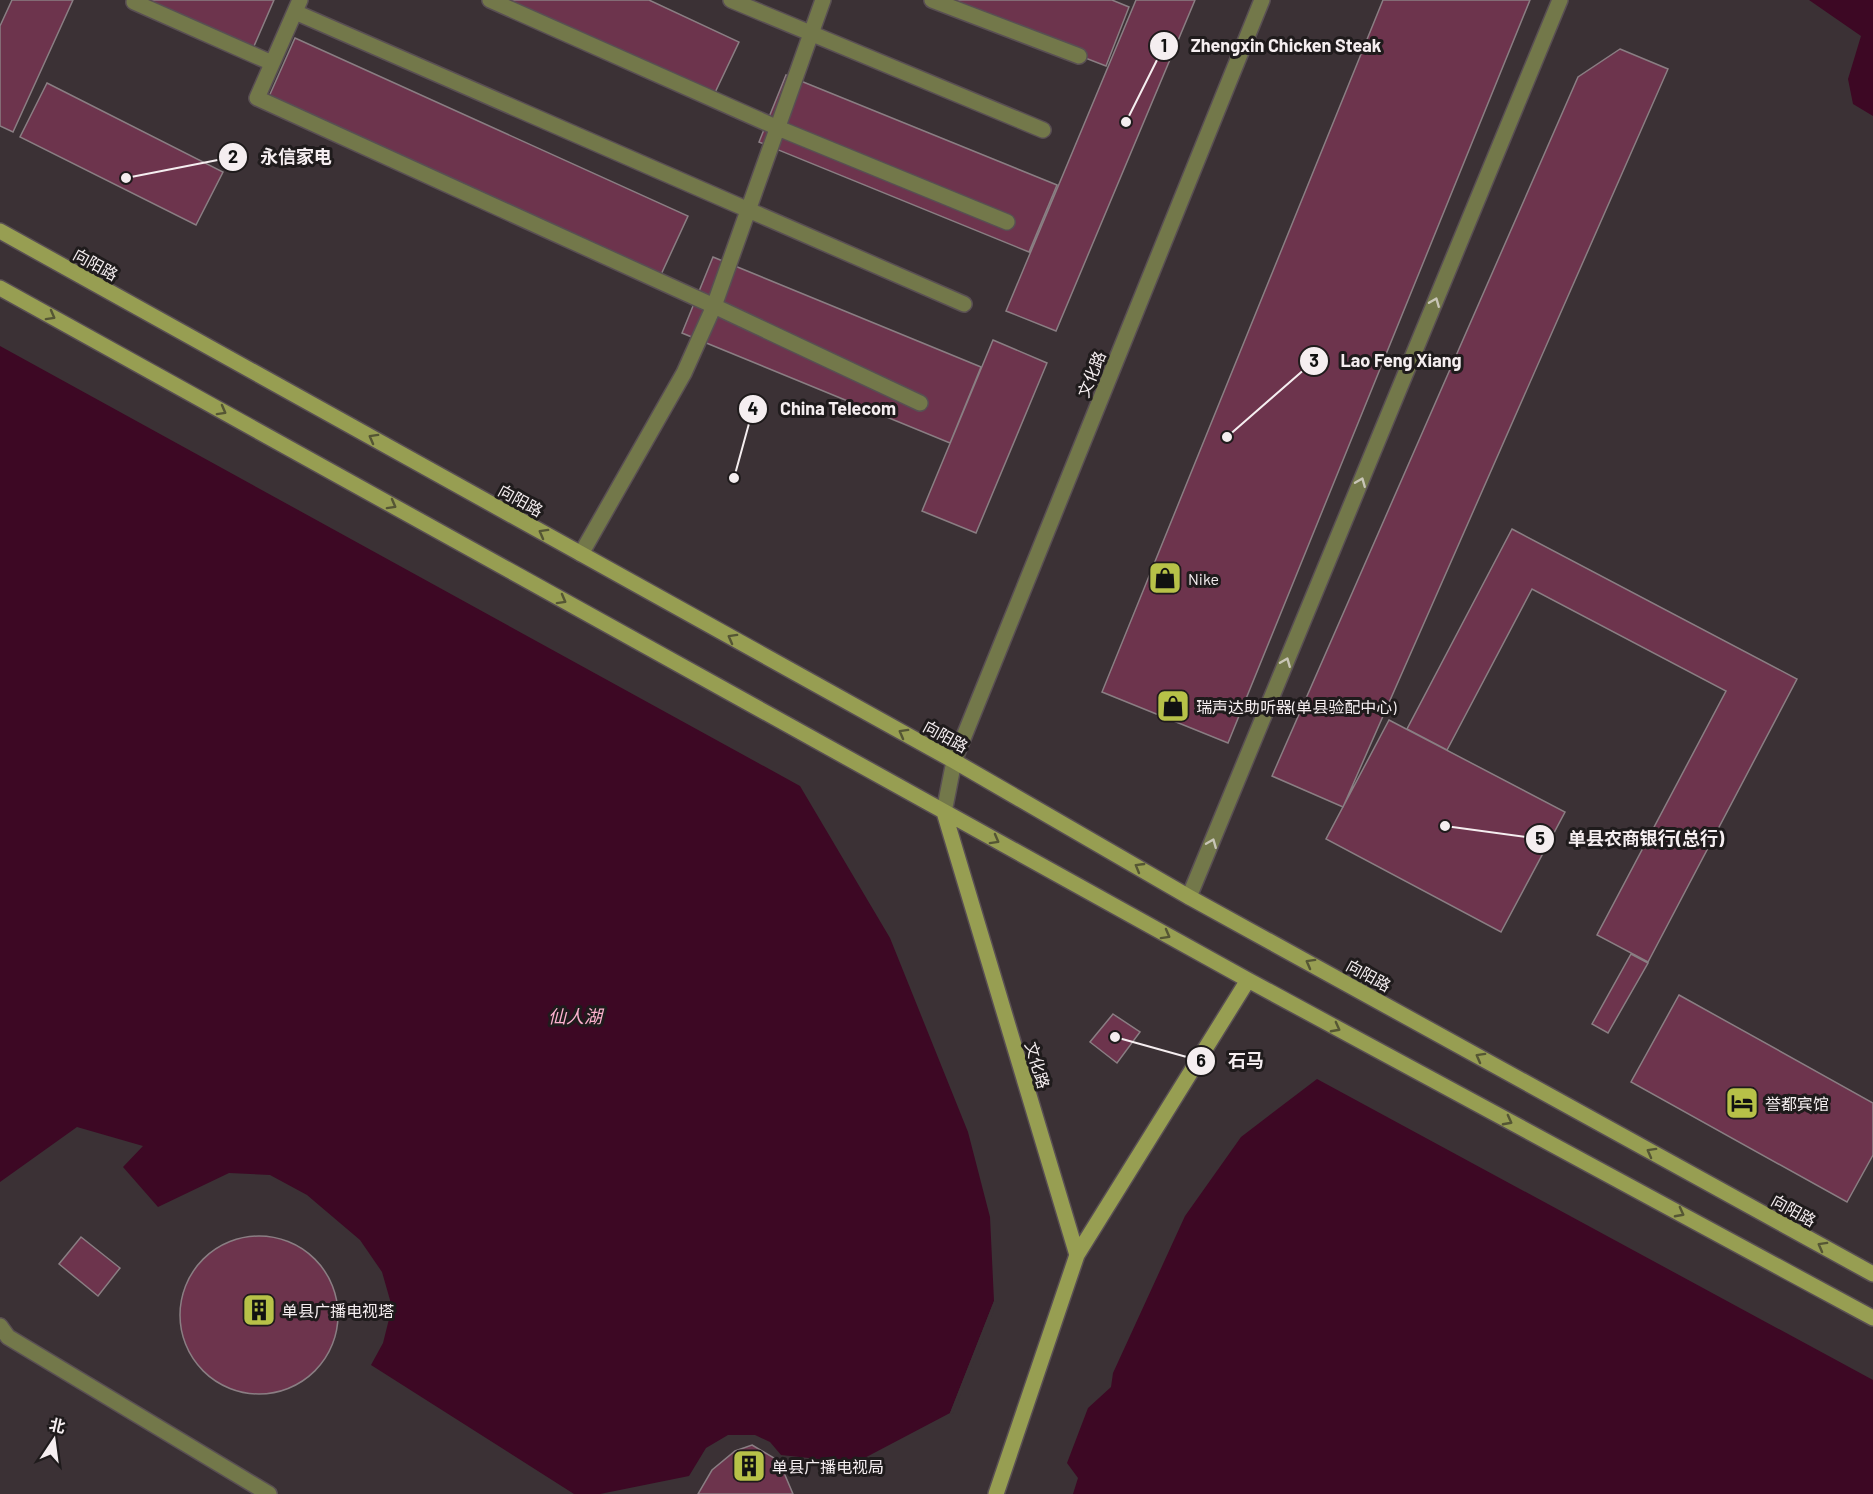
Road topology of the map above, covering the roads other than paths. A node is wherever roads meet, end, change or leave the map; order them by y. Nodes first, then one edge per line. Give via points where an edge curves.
1 (490, 0) edge
2 (731, 0) edge
3 (823, 0) edge
4 (932, 0) edge
5 (1262, 0) edge
6 (1560, 0) edge
7 (134, 2) dead end
8 (298, 6) edge
9 (811, 34) junction
10 (1079, 56) dead end
11 (272, 63) junction
12 (778, 128) junction
13 (1043, 130) dead end
14 (748, 209) junction
15 (1007, 222) dead end
16 (0, 231) edge
17 (0, 288) edge
18 (964, 304) dead end
19 (714, 306) junction
20 (920, 403) dead end
21 (581, 554) junction
22 (954, 761) junction
23 (944, 812) junction
24 (1189, 897) junction
25 (1248, 980) junction
26 (1077, 1255) junction
27 (1873, 1274) edge
28 (1873, 1318) edge
29 (0, 1326) edge
30 (268, 1494) edge
31 (996, 1494) edge

1 - 12 street
2 - 9 street
3 - 9 street
4 - 10 street
5 - 22 street, 文化路
24 -> 6 street
7 - 11 street
8 - 11 street
8 - 14 street
9 - 12 street
9 - 13 street
11 - 19 street via 257,98
12 - 14 street
12 - 15 street
14 - 18 street
14 - 19 street
21 -> 16 main road, 向阳路
17 -> 23 main road
19 - 20 street
19 - 21 street via 684,373
22 -> 21 main road, 向阳路
22 - 23 street, 文化路
24 -> 22 main road, 向阳路
23 -> 25 main road
23 - 26 main road, 文化路
27 -> 24 main road, 向阳路
25 - 26 main road
25 -> 28 main road
26 - 31 main road
29 - 30 street via 8,1337

